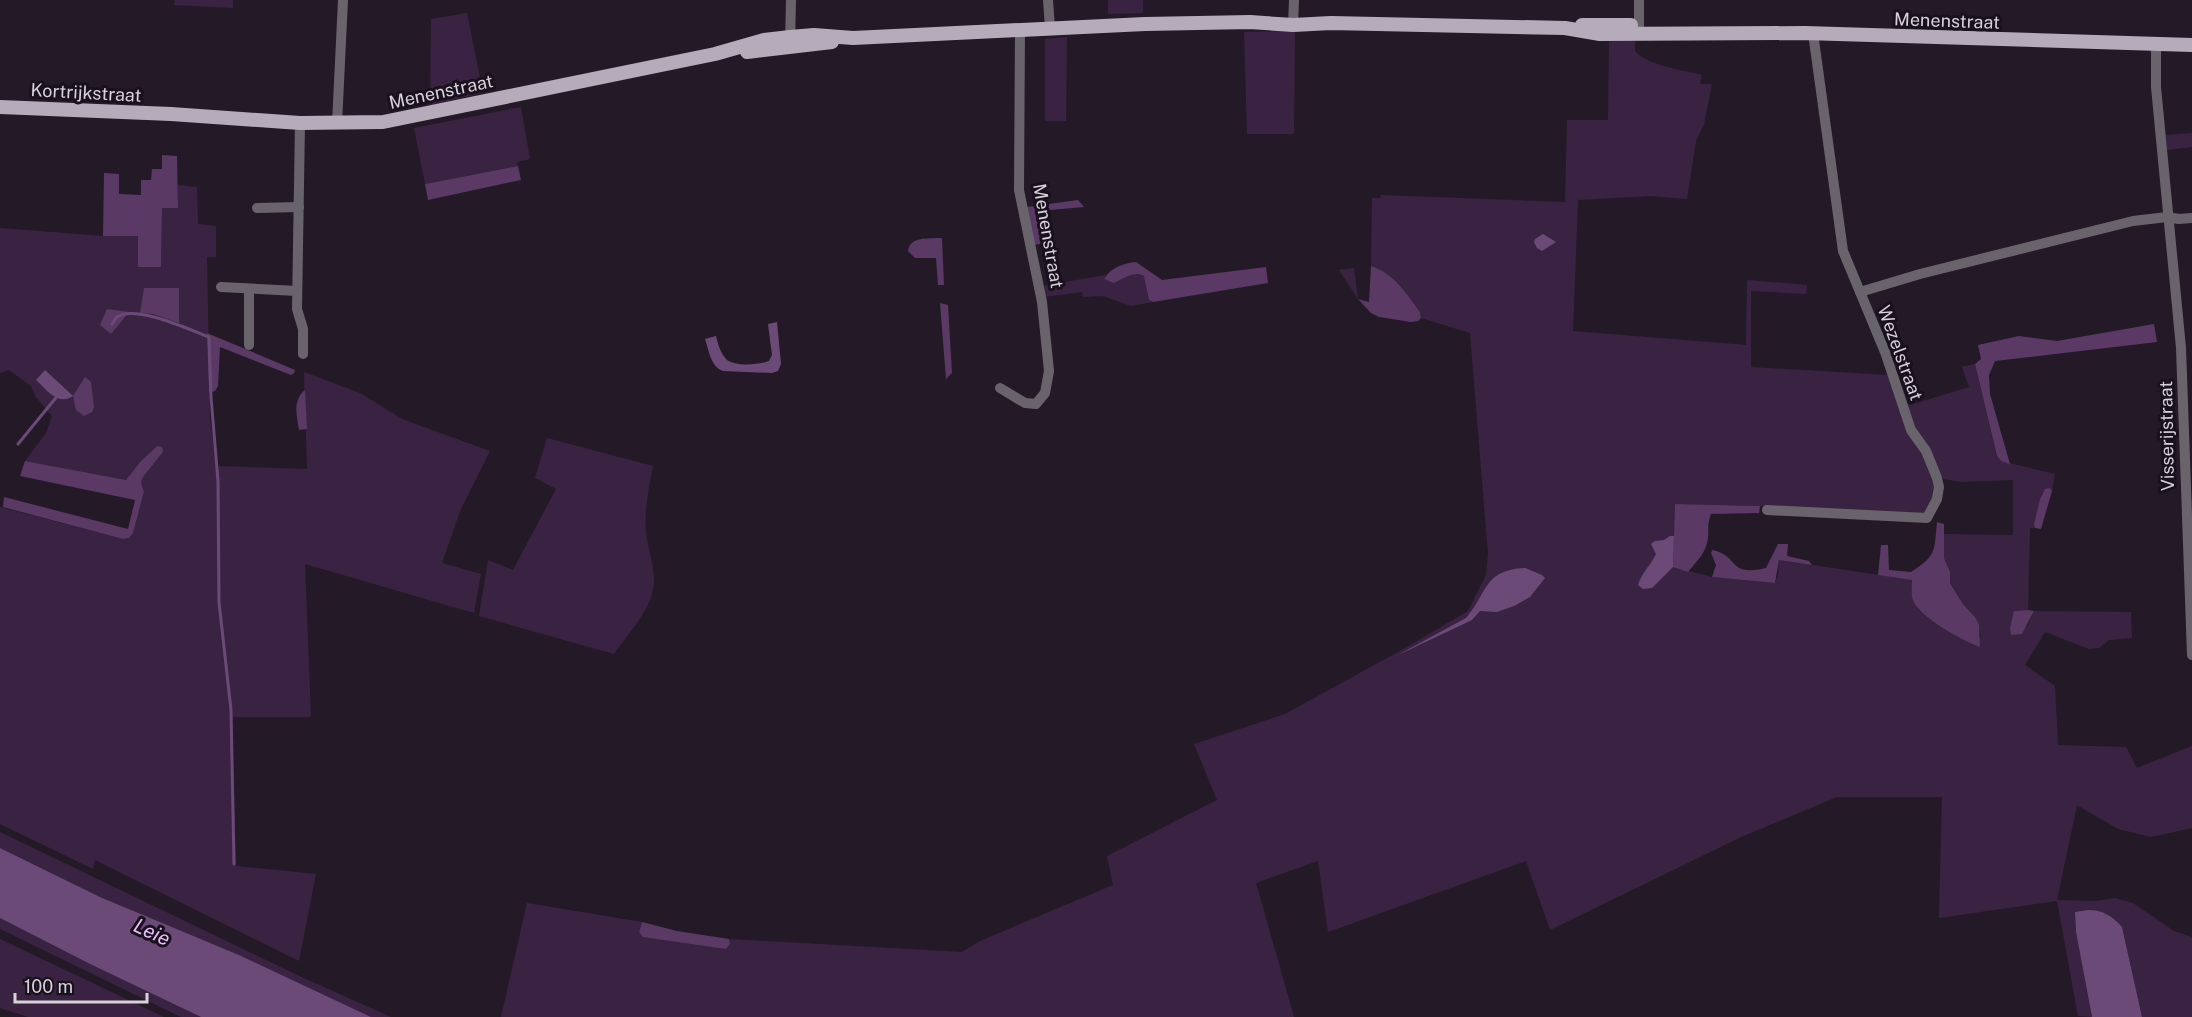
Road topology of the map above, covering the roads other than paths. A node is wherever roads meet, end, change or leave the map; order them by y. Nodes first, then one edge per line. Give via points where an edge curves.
1 (343, 0) edge
2 (790, 0) edge
3 (1048, 0) edge
4 (1294, 0) edge
5 (1639, 0) edge
6 (1293, 22) junction
7 (1050, 28) junction
8 (1639, 29) junction
9 (1020, 30) junction
10 (1813, 33) junction
11 (790, 42) junction
12 (2156, 45) junction
13 (2192, 45) edge
14 (0, 107) edge
15 (171, 114) joint
16 (300, 123) junction
17 (337, 124) junction
18 (299, 207) junction
19 (257, 208) dead end
20 (2167, 217) junction
21 (2192, 218) edge
22 (221, 287) dead end
23 (249, 289) junction
24 (297, 291) junction
25 (1860, 292) junction
26 (249, 345) dead end
27 (303, 354) dead end
28 (1000, 388) dead end
29 (2188, 423) edge
30 (1767, 510) dead end
31 (2192, 655) edge

1 - 17 street
2 - 11 street
3 - 7 street
4 - 6 street
5 - 8 street
6 - 7 main road, Menenstraat
6 - 8 main road, Menenstraat via 1565,28 1600,34
7 - 9 main road, Menenstraat
8 - 10 main road, Menenstraat
9 - 11 main road, Menenstraat via 853,38 814,35
9 - 28 street, Menenstraat via 1019,190 1042,302 1049,371 1045,393 1036,405
10 - 12 main road, Menenstraat
10 - 25 street, Wezelstraat via 1843,251
11 - 17 main road, Menenstraat via 529,91 417,117
12 - 13 main road, Menenstraat
12 - 20 street, Visserijstraat
14 - 15 main road, Kortrijkstraat
15 - 16 main road, Menenstraat
16 - 17 main road, Menenstraat
16 - 18 street
18 - 19 street
18 - 24 street
20 - 21 street
20 - 25 street via 2041,243
20 - 29 street, Visserijstraat
22 - 23 street
23 - 24 street
23 - 26 street
24 - 27 street
25 - 30 street, Wezelstraat via 1911,430 1926,451 1937,478 1933,511 1928,518
29 - 31 street, Visserijstraat

